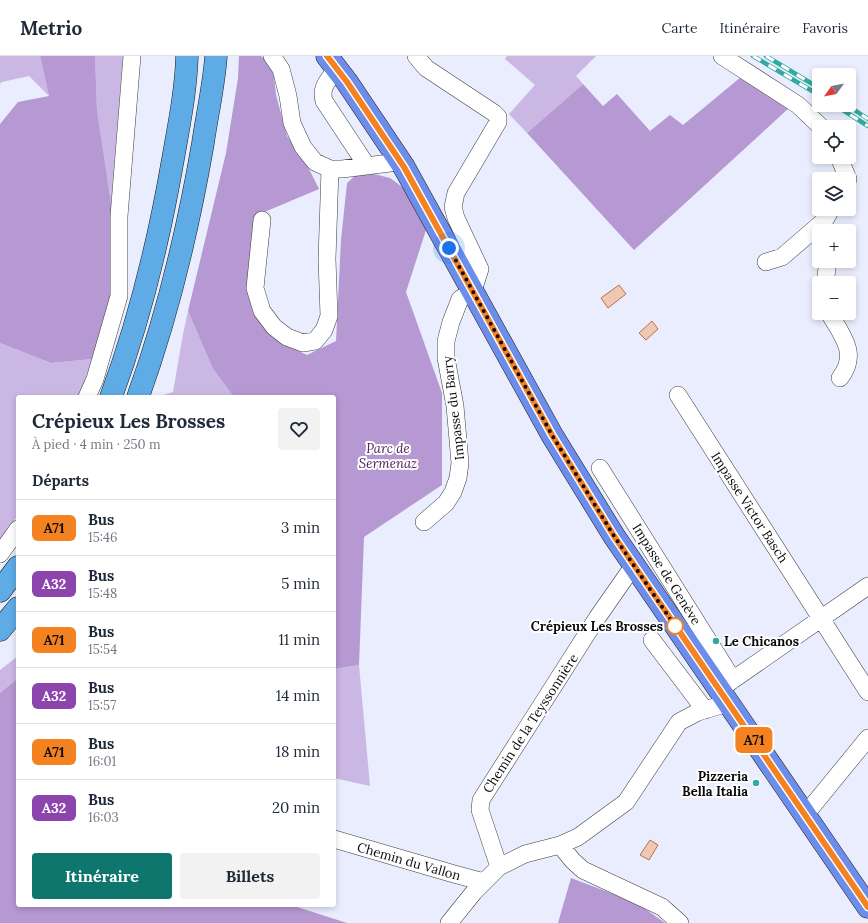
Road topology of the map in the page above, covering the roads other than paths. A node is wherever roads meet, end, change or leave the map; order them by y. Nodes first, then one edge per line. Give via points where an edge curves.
1 (132, 56) edge
2 (272, 56) edge
3 (722, 56) edge
4 (187, 57) edge
5 (422, 58) edge
6 (215, 59) edge
7 (337, 69) edge
8 (814, 120) edge
9 (399, 160) junction
10 (367, 166) junction
11 (330, 169) junction
12 (827, 216) edge
13 (262, 220) dead end
14 (766, 262) dead end
15 (473, 291) junction
16 (833, 320) edge
17 (840, 378) dead end
18 (88, 395) edge
19 (111, 395) edge
20 (139, 395) edge
21 (678, 395) dead end
22 (600, 468) dead end
23 (424, 522) dead end
24 (16, 531) edge
25 (0, 554) edge
26 (634, 565) junction
27 (16, 570) edge
28 (868, 586) edge
29 (0, 592) edge
30 (16, 610) edge
31 (822, 618) junction
32 (0, 630) edge
33 (652, 640) dead end
34 (727, 691) junction
35 (868, 692) edge
36 (705, 710) junction
37 (868, 738) edge
38 (805, 815) junction
39 (336, 840) edge
40 (560, 845) junction
41 (499, 867) junction
42 (484, 882) junction
43 (868, 907) edge
44 (449, 923) edge
45 (680, 923) edge

1 - 18 street via 119,216 119,296
2 - 11 street via 280,70 288,96 292,123 303,147 316,162
3 - 8 street via 798,105
4 - 19 highway via 164,211 134,330
5 - 15 street via 426,68 498,117 498,122 456,193 453,207 480,269
6 - 20 highway via 193,202 154,353
7 - 9 main road
7 - 10 street via 323,88 324,101
9 - 10 street
9 - 15 main road
10 - 11 street
11 - 13 street via 327,259 329,316 324,330 315,341 303,343 287,338 274,327 262,311 255,288
12 - 14 street via 782,257
15 - 23 street, Impasse du Barry via 460,299 446,341 460,463 458,478 446,503
15 - 26 main road via 552,435
16 - 17 street via 844,339 850,357 847,370
21 - 31 street, Impasse Victor Basch
22 - 34 street, Impasse de Genève
24 - 25 street
26 - 34 main road
26 - 41 street, Chemin de la Teyssonnière via 593,624 481,800 480,810
27 - 29 highway
28 - 31 street
30 - 32 highway
31 - 34 street
31 - 35 street, Impasse Victor Basch
33 - 36 street
34 - 36 street
34 - 38 main road
36 - 40 street via 679,722 626,802 578,837
37 - 38 street
38 - 43 main road
39 - 42 street, Chemin du Vallon
40 - 41 street via 525,854
40 - 45 street via 583,870 662,907
41 - 42 street
42 - 44 street

